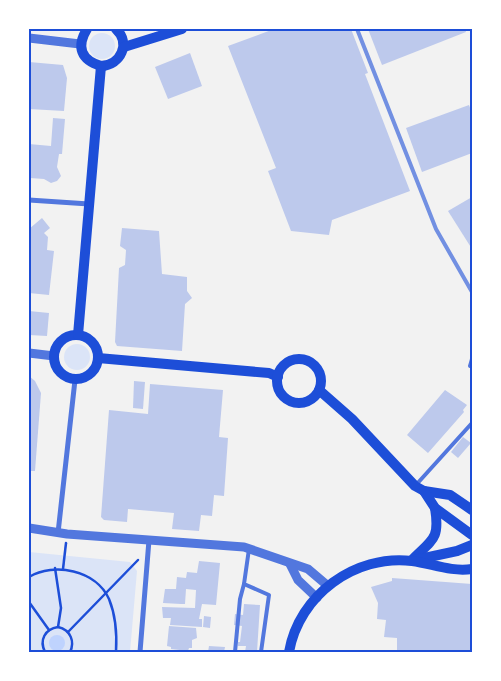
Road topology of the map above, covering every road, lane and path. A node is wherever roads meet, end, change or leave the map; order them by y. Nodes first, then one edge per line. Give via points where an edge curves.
1 (87, 29) edge
2 (116, 29) edge
3 (182, 29) edge
4 (29, 38) edge
5 (80, 44) junction
6 (124, 47) junction
7 (101, 66) junction
8 (29, 200) edge
9 (89, 204) junction
10 (78, 335) junction
11 (29, 354) edge
12 (54, 356) junction
13 (98, 358) junction
14 (472, 359) edge
15 (470, 366) dead end
16 (278, 377) junction
17 (75, 380) junction
18 (319, 390) junction
19 (472, 423) edge
20 (419, 488) junction
21 (435, 508) junction
22 (472, 510) edge
23 (29, 528) edge
24 (62, 534) junction
25 (472, 535) edge
26 (149, 540) junction
27 (472, 545) edge
28 (249, 548) junction
29 (412, 561) junction
30 (148, 563) junction
31 (290, 564) junction
32 (55, 568) junction
33 (63, 569) junction
34 (472, 569) edge
35 (29, 577) edge
36 (244, 584) junction
37 (328, 586) junction
38 (106, 593) junction
39 (317, 598) junction
40 (29, 602) edge
41 (58, 627) junction
42 (49, 630) junction
43 (68, 632) junction
44 (45, 652) edge
45 (70, 652) edge
46 (116, 652) edge
47 (140, 652) edge
48 (235, 652) edge
49 (261, 652) edge
50 (290, 652) edge

1 - 5 main road
2 - 6 main road via 123,37
3 - 6 main road
4 - 5 street
5 - 7 main road via 84,58
6 - 7 main road via 116,62
7 - 9 main road
8 - 9 street
9 - 10 main road
10 - 12 main road via 71,335 60,343
10 - 13 main road via 96,346
11 - 12 street
12 - 17 main road via 62,375
13 - 16 main road via 268,373
13 - 17 main road via 90,376
14 - 15 lane
16 - 18 main road via 282,395 289,401 307,402
16 - 18 main road via 288,362 306,361 320,372
17 - 24 street
18 - 20 main road
19 - 20 lane
20 - 21 main road
20 - 22 main road via 450,495
21 - 25 main road
21 - 29 main road via 436,534
23 - 24 street
24 - 26 street
24 - 33 path
26 - 28 street
26 - 30 street
27 - 29 main road
28 - 31 street
28 - 36 lane
29 - 34 main road via 454,571
29 - 37 main road via 362,566
30 - 38 path via 138,560
30 - 47 street
31 - 37 street via 308,569
31 - 39 street via 298,580
32 - 33 path
32 - 35 path
32 - 41 path via 61,608
33 - 38 path via 90,579
36 - 48 lane
36 - 49 lane via 269,595
37 - 39 main road
38 - 43 path
38 - 46 path via 116,626
39 - 50 main road via 294,631
40 - 42 path
41 - 42 path
41 - 43 path
42 - 44 path via 42,641
43 - 45 path via 73,644

